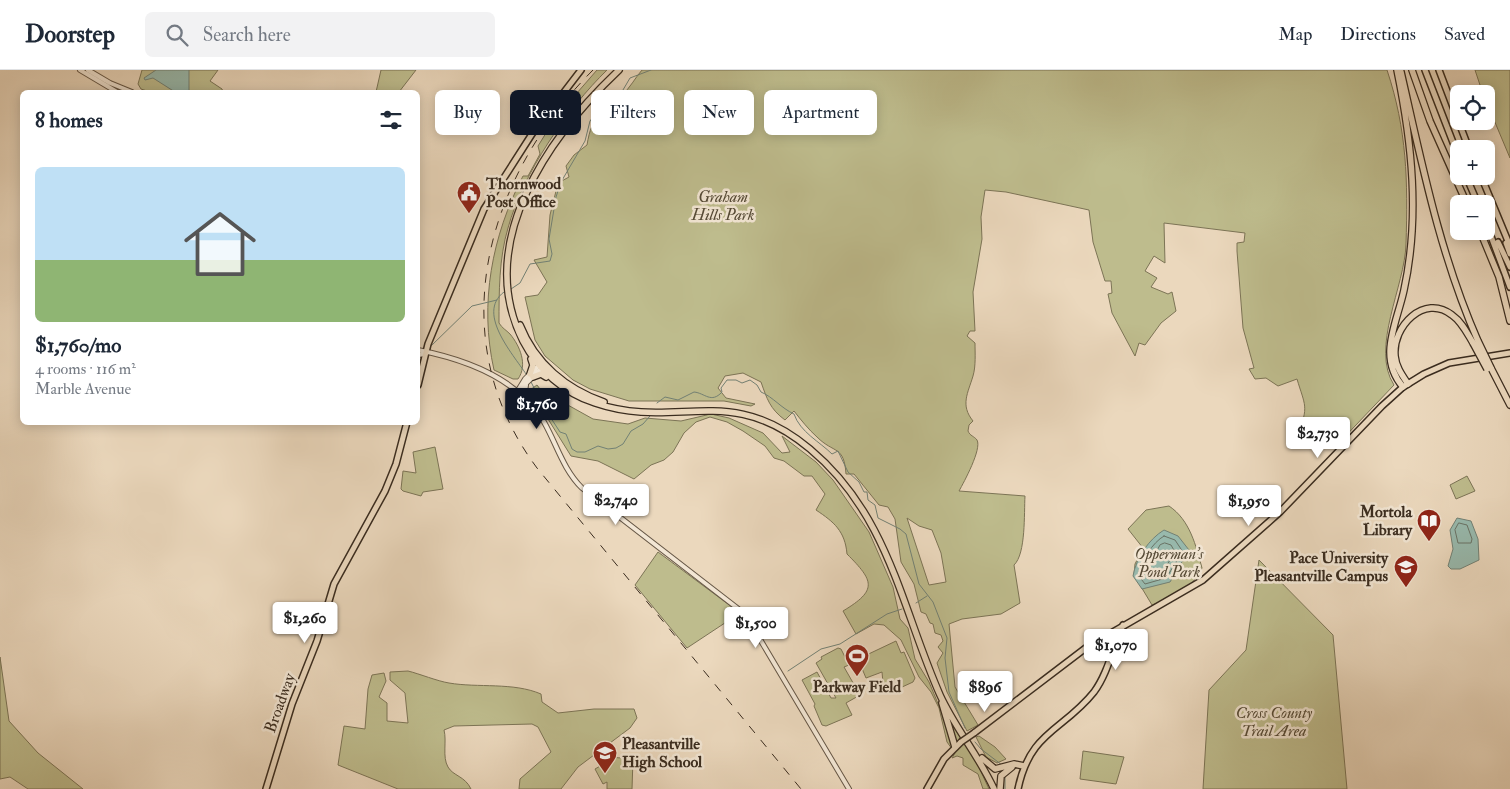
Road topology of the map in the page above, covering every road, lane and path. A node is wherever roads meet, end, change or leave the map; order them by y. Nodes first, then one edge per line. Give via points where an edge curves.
1 (80, 70) edge
2 (88, 70) edge
3 (581, 70) edge
4 (619, 70) edge
5 (624, 70) edge
6 (1397, 70) edge
7 (1401, 70) edge
8 (1412, 70) edge
9 (1425, 70) edge
10 (1439, 70) edge
11 (114, 90) edge
12 (127, 90) edge
13 (1452, 140) edge
14 (1466, 140) edge
15 (1463, 195) edge
16 (1495, 210) joint
17 (1495, 238) edge
18 (1484, 240) edge
19 (1493, 240) edge
20 (1510, 246) edge
21 (1510, 254) edge
22 (1510, 267) edge
23 (510, 284) junction
24 (1510, 287) edge
25 (511, 293) junction
26 (1510, 321) edge
27 (521, 337) junction
28 (1476, 342) junction
29 (420, 351) edge
30 (1508, 353) edge
31 (425, 354) junction
32 (420, 355) edge
33 (542, 365) junction
34 (531, 375) junction
35 (420, 376) edge
36 (526, 381) junction
37 (507, 385) junction
38 (1406, 386) junction
39 (518, 392) junction
40 (576, 396) junction
41 (1510, 404) edge
42 (531, 405) junction
43 (406, 425) edge
44 (1123, 625) junction
45 (938, 689) junction
46 (955, 747) junction
47 (982, 758) junction
48 (1024, 767) junction
49 (266, 789) edge
50 (849, 789) edge
51 (927, 789) edge
52 (997, 789) edge
53 (1018, 789) edge

1 - 11 street
2 - 12 street
3 - 31 main road via 532,134 483,211
4 - 23 highway via 571,121 532,181 512,233
5 - 23 highway via 573,124 535,184 517,230
6 - 38 highway via 1410,146 1413,222 1406,280 1389,353 1394,373
7 - 28 highway via 1437,228
8 - 15 highway via 1430,121
9 - 13 main road
10 - 14 main road
16 - 20 main road
16 - 21 main road
17 - 22 main road
18 - 26 highway via 1497,272
19 - 24 main road
23 - 25 highway
25 - 27 highway
25 - 33 highway via 521,327
27 - 33 highway
27 - 34 highway via 533,362
28 - 38 highway via 1446,311 1428,309 1414,314 1401,328 1395,346 1397,367
28 - 41 highway, bridge via 1504,400
29 - 31 street
30 - 38 main road via 1449,363
31 - 32 street
31 - 35 main road
31 - 37 street via 471,364
33 - 34 street
33 - 40 highway
33 - 47 highway via 572,388 613,405 640,408 717,406 760,415 788,428 822,455 851,487 880,531 945,697
34 - 36 street
34 - 40 highway via 543,375 561,390
36 - 37 street
36 - 39 street
36 - 42 street via 525,392
37 - 39 street
38 - 44 main road via 1226,561 1190,589
39 - 42 street
40 - 45 highway via 628,411 743,413 774,424 810,449 841,480 874,528 896,575
42 - 50 street via 546,426 565,467 582,488 747,616
43 - 49 main road, Broadway via 385,491 334,584
44 - 46 main road, bridge via 1076,654
44 - 48 main road via 1097,688 1044,736
45 - 46 highway
45 - 52 highway
46 - 51 main road via 942,761
47 - 48 highway via 995,769 1014,764
47 - 52 highway
48 - 52 highway via 1005,770
48 - 53 main road

